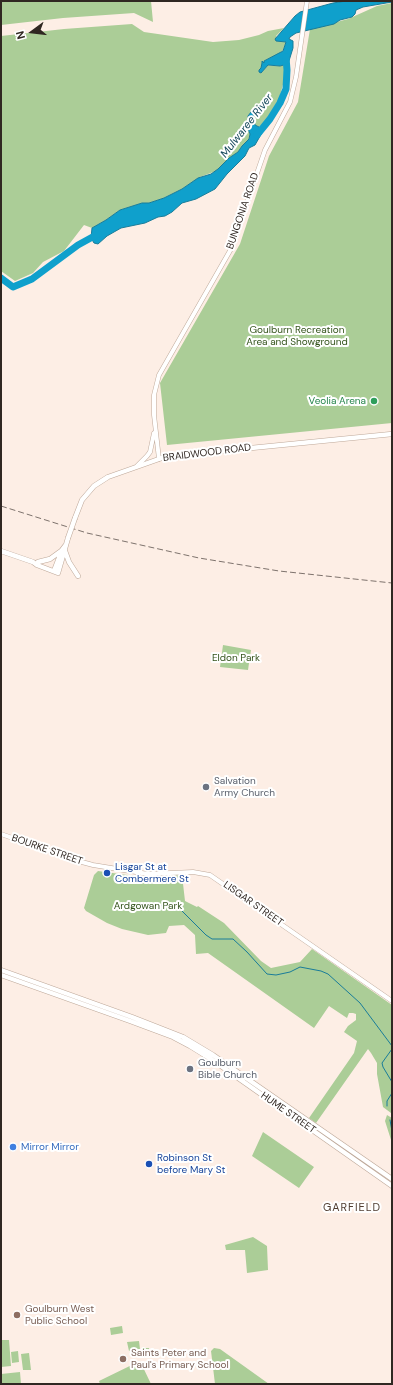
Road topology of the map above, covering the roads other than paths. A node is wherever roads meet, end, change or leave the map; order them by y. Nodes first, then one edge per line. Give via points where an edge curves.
1 (307, 1) edge
2 (155, 423) junction
3 (392, 434) edge
4 (159, 459) junction
5 (137, 467) junction
6 (64, 549) junction
7 (1, 551) edge
8 (36, 562) junction
9 (78, 576) dead end
10 (1, 834) edge
11 (93, 865) joint
12 (1, 970) edge
13 (1, 974) edge
14 (48, 989) junction
15 (392, 1001) edge
16 (392, 1179) edge
17 (392, 1186) edge

1 - 2 street, BUNGONIA ROAD via 290,102 265,150 231,249 159,375 154,395
2 - 4 street, BUNGONIA ROAD
2 - 5 street via 150,452
3 - 4 main road, BRAIDWOOD ROAD via 168,456
4 - 5 main road, BRAIDWOOD ROAD
5 - 6 main road, BRAIDWOOD ROAD, bridge via 94,486 82,500
6 - 8 main road via 50,559
6 - 8 main road, BRAIDWOOD ROAD via 57,570
6 - 9 main road
7 - 8 main road
10 - 11 street, BOURKE STREET
11 - 15 street, LISGAR STREET via 148,874 193,872 210,875
12 - 14 main road
13 - 14 main road
14 - 16 main road, HUME STREET via 183,1037
14 - 17 main road, HUME STREET via 173,1037 190,1046

